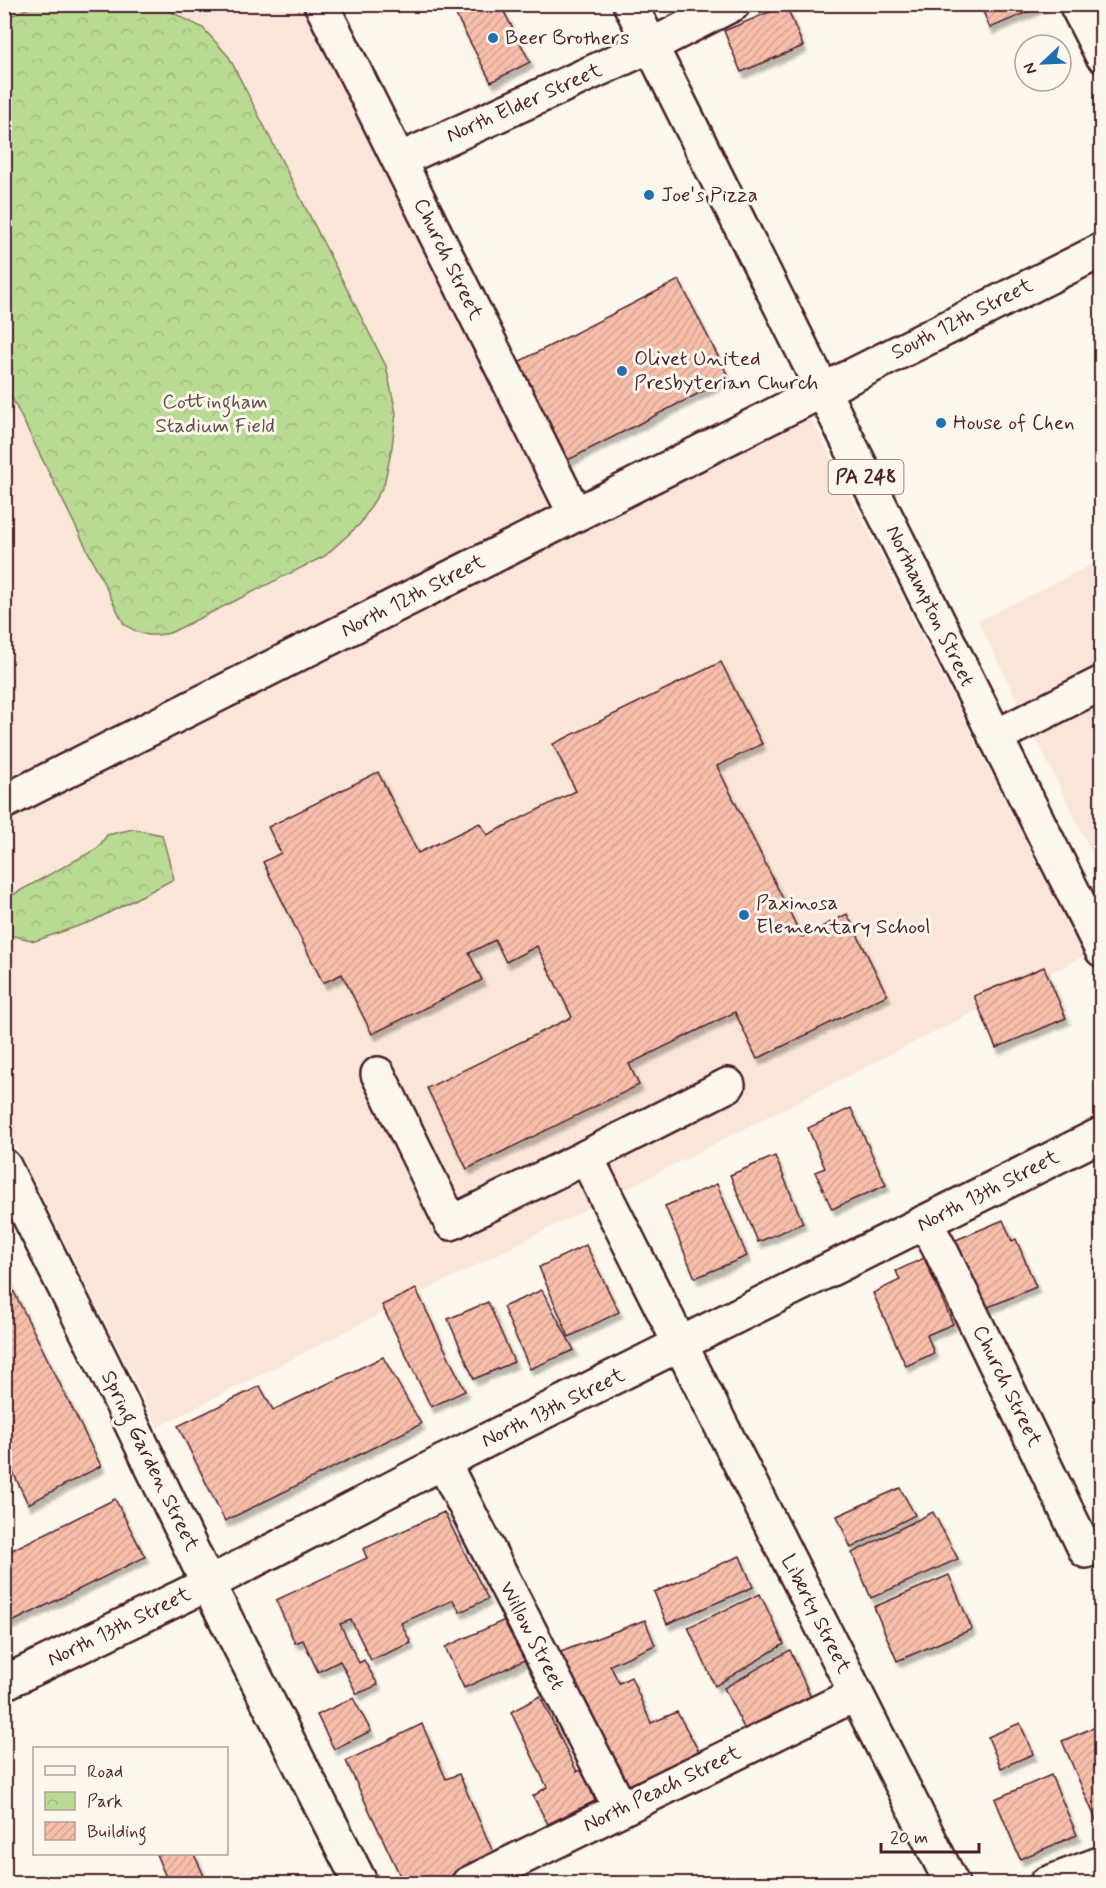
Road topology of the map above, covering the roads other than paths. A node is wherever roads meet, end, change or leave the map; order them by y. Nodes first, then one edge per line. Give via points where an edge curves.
1 (321, 4) edge
2 (630, 4) edge
3 (734, 4) edge
4 (1076, 4) edge
5 (650, 46) junction
6 (1101, 55) edge
7 (399, 160) junction
8 (1101, 250) edge
9 (822, 389) junction
10 (575, 514) junction
11 (1101, 683) edge
12 (995, 736) junction
13 (4, 802) edge
14 (1101, 950) edge
15 (378, 1074) dead end
16 (728, 1085) dead end
17 (1101, 1134) edge
18 (586, 1157) junction
19 (4, 1166) edge
20 (925, 1222) junction
21 (681, 1344) junction
22 (443, 1462) junction
23 (1086, 1551) dead end
24 (208, 1584) junction
25 (4, 1683) edge
26 (856, 1694) junction
27 (621, 1809) junction
28 (1101, 1863) edge
29 (361, 1884) edge
30 (468, 1884) edge
31 (952, 1884) edge
32 (1046, 1884) edge

1 - 7 street, Church Street
2 - 5 street, Northampton Street / PA 248
3 - 5 street, North Elder Street
4 - 6 street
5 - 7 street, North Elder Street
5 - 9 street, Northampton Street / PA 248
7 - 10 street, Church Street
8 - 9 street, South 12th Street
9 - 10 street, North 12th Street
9 - 12 street, Northampton Street / PA 248
10 - 13 street, North 12th Street
11 - 12 street
12 - 14 street, Northampton Street / PA 248
15 - 18 street via 450,1223
16 - 18 street
17 - 20 street, North 13th Street
18 - 21 street, Liberty Street
19 - 24 street, Spring Garden Street
20 - 21 street, North 13th Street
20 - 23 street, Church Street
21 - 22 street, North 13th Street
21 - 26 street, Liberty Street
22 - 24 street, North 13th Street
22 - 27 street, Willow Street
24 - 25 street, North 13th Street
24 - 29 street, Spring Garden Street
26 - 27 street, North Peach Street
26 - 31 street, Liberty Street
27 - 30 street, North Peach Street
28 - 32 street

